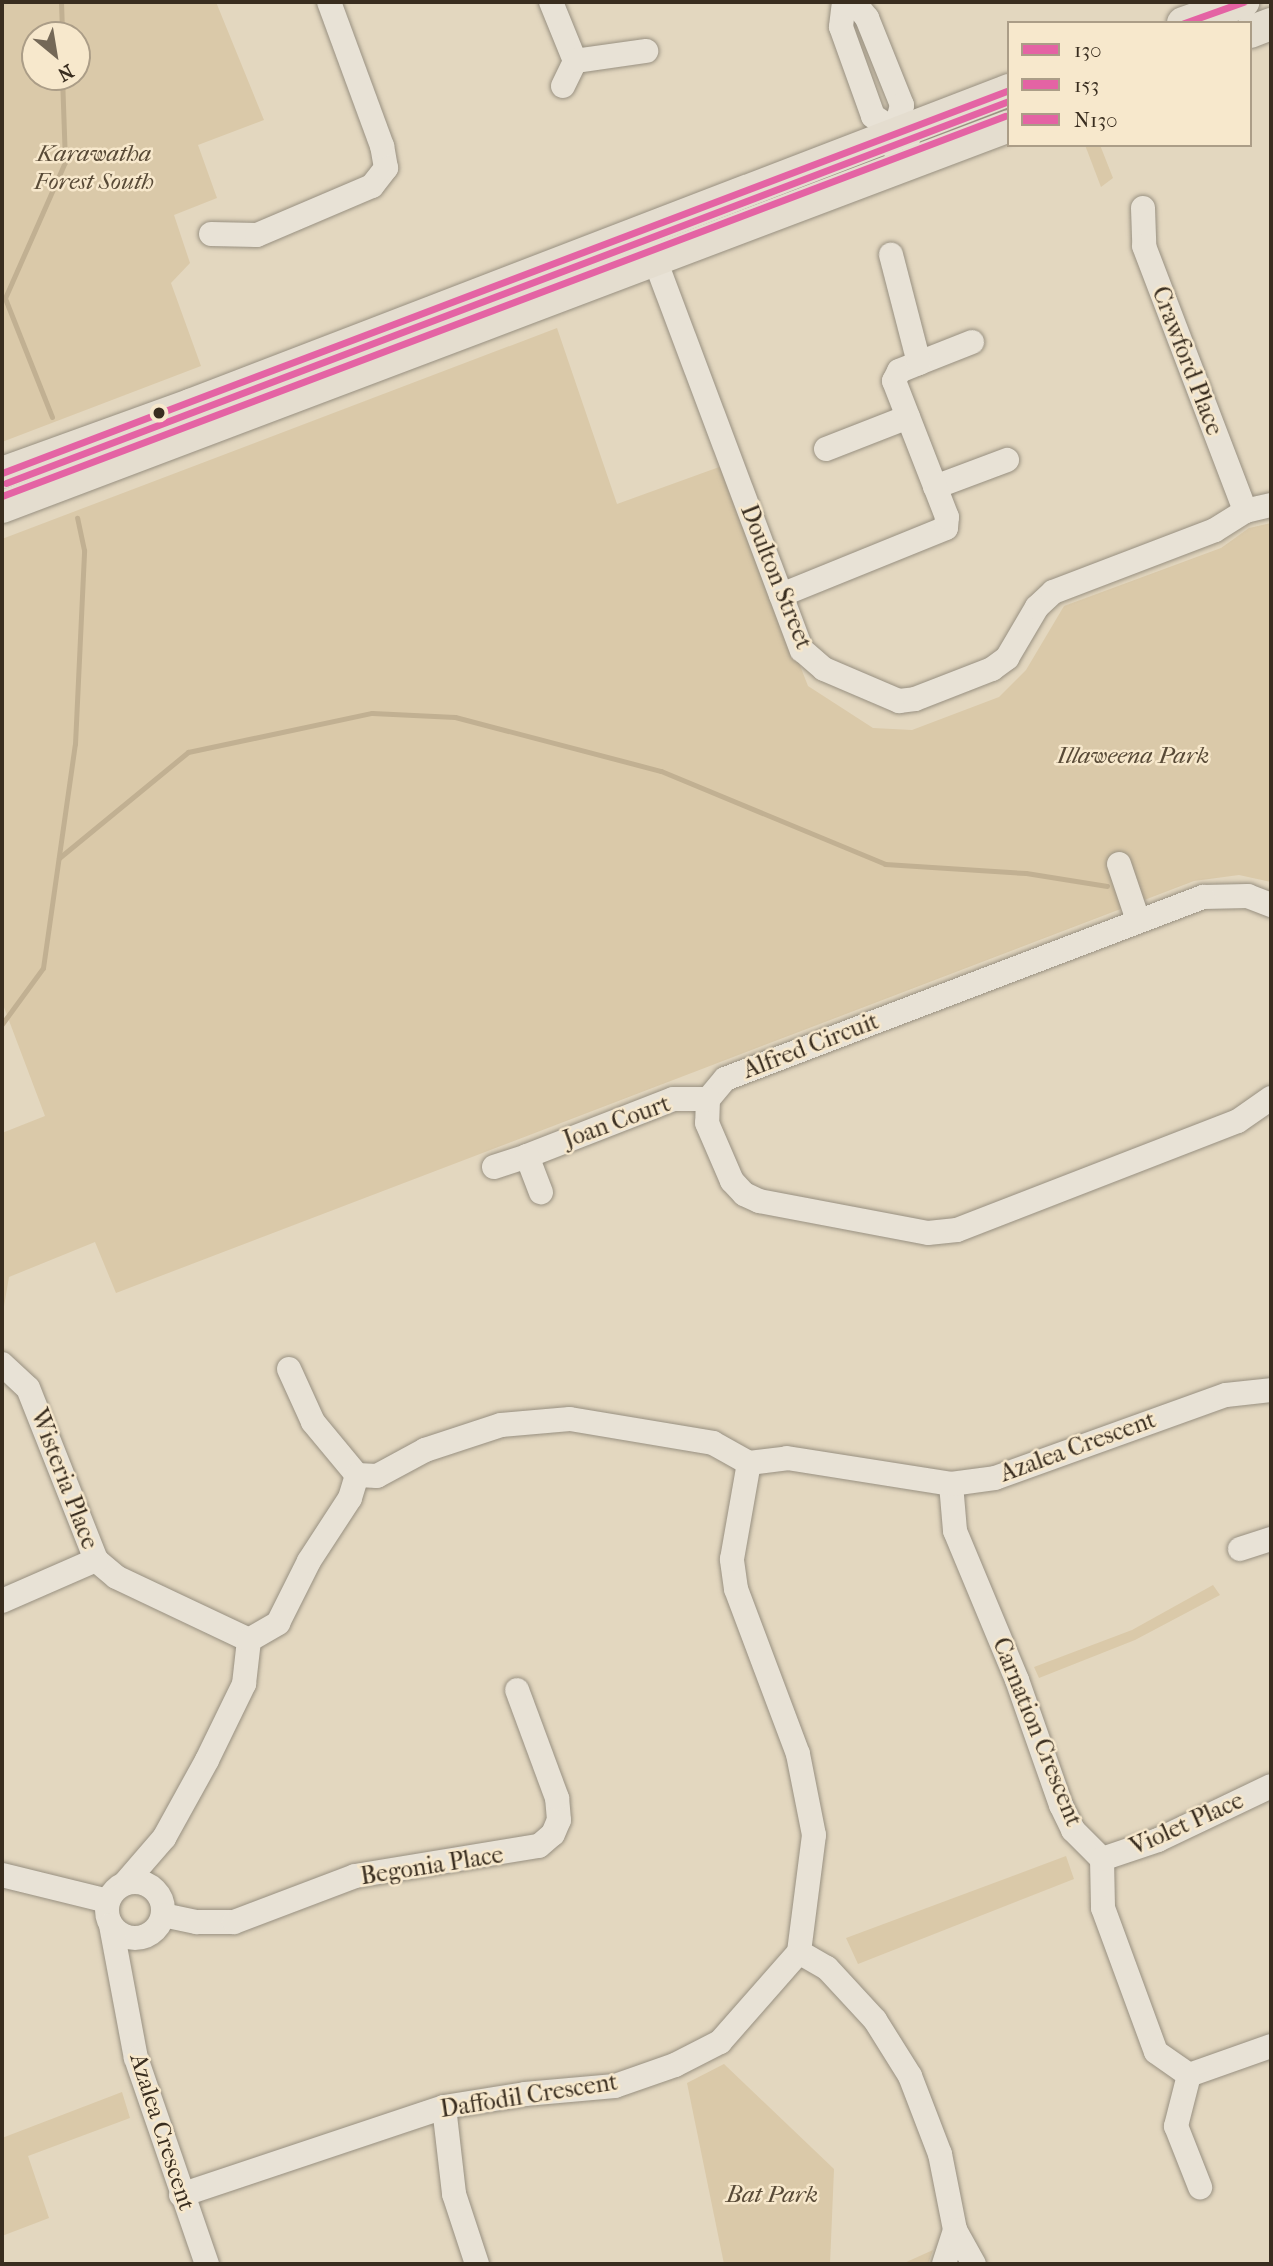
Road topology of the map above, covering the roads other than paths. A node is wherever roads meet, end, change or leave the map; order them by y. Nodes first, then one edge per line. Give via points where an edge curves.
1 (329, 2) edge
2 (551, 2) edge
3 (844, 2) edge
4 (854, 2) edge
5 (1242, 2) edge
6 (1189, 21) edge
7 (1271, 24) edge
8 (1252, 31) edge
9 (646, 51) dead end
10 (575, 61) junction
11 (563, 86) dead end
12 (1007, 91) edge
13 (890, 119) junction
14 (1007, 127) edge
15 (977, 138) junction
16 (877, 177) junction
17 (1143, 208) dead end
18 (644, 230) junction
19 (211, 234) dead end
20 (891, 255) dead end
21 (655, 262) junction
22 (972, 342) dead end
23 (919, 363) junction
24 (908, 417) junction
25 (826, 449) dead end
26 (1007, 460) dead end
27 (2, 473) edge
28 (935, 487) junction
29 (1271, 505) edge
30 (2, 508) edge
31 (1245, 511) junction
32 (781, 595) junction
33 (1119, 864) dead end
34 (1271, 905) edge
35 (1138, 920) junction
36 (1271, 1098) edge
37 (708, 1099) junction
38 (527, 1156) junction
39 (494, 1167) dead end
40 (541, 1192) dead end
41 (2, 1364) edge
42 (289, 1369) dead end
43 (1271, 1390) edge
44 (749, 1463) junction
45 (357, 1475) junction
46 (951, 1484) junction
47 (1271, 1539) edge
48 (1240, 1549) dead end
49 (96, 1560) junction
50 (2, 1601) edge
51 (249, 1640) junction
52 (517, 1690) dead end
53 (1271, 1786) edge
54 (164, 1838) junction
55 (1102, 1859) junction
56 (2, 1875) edge
57 (115, 1903) junction
58 (160, 1904) junction
59 (146, 1936) junction
60 (799, 1952) junction
61 (126, 1997) junction
62 (1271, 2046) edge
63 (1189, 2075) junction
64 (444, 2107) junction
65 (1200, 2187) dead end
66 (181, 2195) junction
67 (955, 2230) junction
68 (207, 2264) edge
69 (477, 2264) edge
70 (944, 2264) edge
71 (974, 2264) edge

1 - 19 street via 386,168 372,186 257,235
2 - 10 street
3 - 13 street via 841,27
4 - 13 street via 867,18
5 - 6 main road
7 - 8 main road
9 - 10 street
10 - 11 street
12 - 13 main road via 935,119
13 - 15 street via 920,145
13 - 16 street
13 - 18 main road via 851,151
14 - 15 main road
15 - 16 main road
16 - 21 main road
17 - 31 street, Crawford Place via 1144,246
18 - 21 street, Doulton Street
18 - 27 main road
20 - 23 street
21 - 30 main road
21 - 32 street, Doulton Street
22 - 23 street
23 - 24 street via 899,371 894,381
24 - 25 street
24 - 28 street
26 - 28 street
28 - 32 street via 947,517 946,528 937,535
29 - 31 street, Doulton Street
31 - 32 street, Doulton Street via 1215,530 1053,592 1037,607 1007,658 992,669 915,699 899,701 811,662
33 - 35 street
34 - 35 street, Alfred Circuit via 1248,897 1203,897
35 - 37 street, Alfred Circuit via 724,1079
36 - 37 street via 1238,1121 957,1230 928,1233 759,1201 744,1194 732,1181 707,1124
37 - 38 street, Joan Court via 673,1099
38 - 39 street, Joan Court
38 - 40 street
41 - 49 street, Wisteria Place via 28,1388
42 - 45 street via 313,1422
43 - 46 street, Azalea Crescent via 1226,1395 995,1478
44 - 45 street via 713,1443 570,1419 501,1425 425,1450 377,1476
44 - 46 street, Azalea Crescent via 787,1458
44 - 60 street via 732,1559 736,1589 798,1754 814,1835
45 - 51 street via 351,1498 310,1561 278,1623
46 - 55 street, Carnation Crescent via 955,1531 1027,1706 1061,1804 1073,1830
47 - 48 street
49 - 50 street
49 - 51 street, Wisteria Place via 116,1577
51 - 54 street via 244,1684
52 - 58 street, Begonia Place via 557,1798 559,1820 553,1834 539,1846 355,1877 234,1922 197,1922
53 - 55 street, Violet Place via 1158,1840
54 - 57 street
54 - 58 street
55 - 63 street via 1103,1908 1156,2052
56 - 57 street
57 - 58 street, Begonia Place via 142,1883
57 - 59 street via 131,1938
57 - 61 street, Azalea Crescent
58 - 59 street
59 - 61 street, Azalea Crescent
60 - 64 street, Daffodil Crescent via 720,2042 675,2065 615,2086
60 - 67 street via 827,1968 875,2020 910,2076 940,2154
61 - 66 street, Azalea Crescent via 136,2058
62 - 63 street
63 - 65 street via 1176,2126
64 - 66 street, Daffodil Crescent
64 - 69 street via 454,2194
66 - 68 street, Azalea Crescent
67 - 70 street
67 - 71 street

